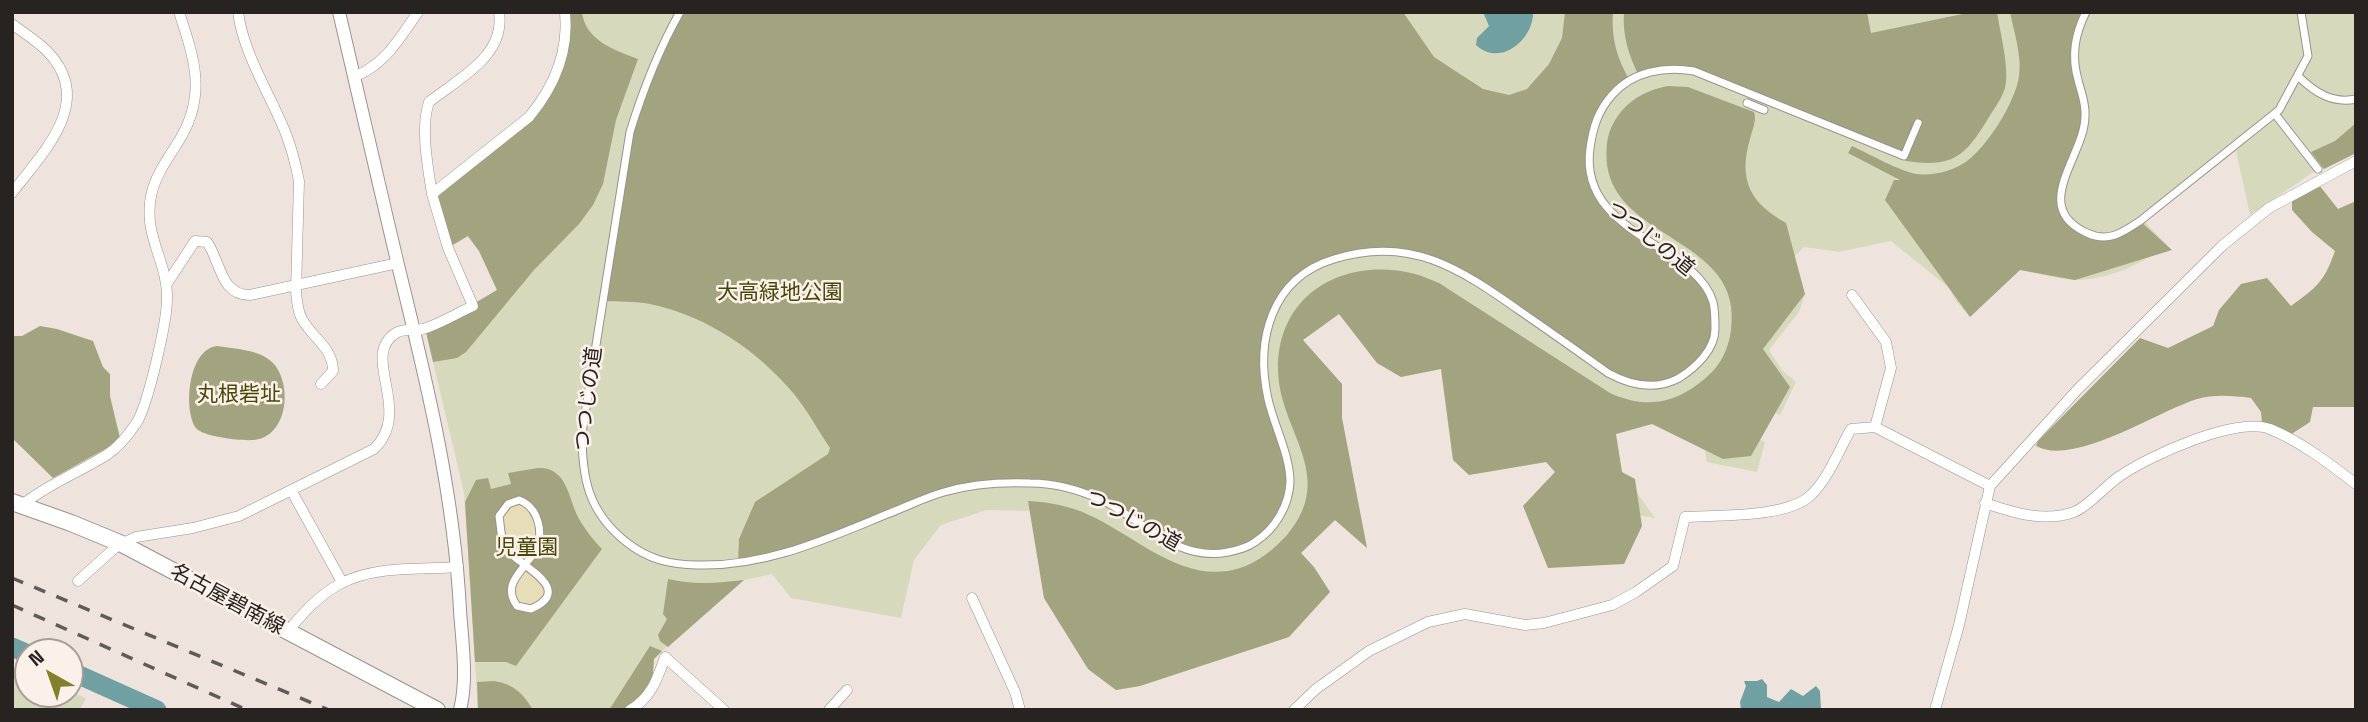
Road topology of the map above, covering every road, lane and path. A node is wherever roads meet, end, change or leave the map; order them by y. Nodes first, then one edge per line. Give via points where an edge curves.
1 (179, 12) edge
2 (238, 12) edge
3 (339, 12) edge
4 (418, 12) edge
5 (499, 12) edge
6 (565, 12) edge
7 (680, 12) edge
8 (2086, 12) edge
9 (2301, 12) edge
10 (12, 24) edge
11 (2298, 76) junction
12 (354, 77) junction
13 (2356, 99) edge
14 (1747, 103) dead end
15 (1764, 110) dead end
16 (2275, 114) junction
17 (1918, 124) dead end
18 (2356, 161) edge
19 (2318, 169) dead end
20 (12, 193) edge
21 (432, 194) junction
22 (398, 263) junction
23 (297, 284) junction
24 (166, 286) junction
25 (1852, 295) dead end
26 (414, 330) junction
27 (321, 384) dead end
28 (1875, 427) junction
29 (2356, 484) edge
30 (1990, 486) junction
31 (291, 490) junction
32 (17, 503) edge
33 (1985, 503) junction
34 (122, 544) junction
35 (524, 565) junction
36 (458, 567) junction
37 (78, 581) dead end
38 (342, 582) junction
39 (972, 597) dead end
40 (288, 631) junction
41 (847, 690) dead end
42 (437, 710) edge
43 (460, 710) edge
44 (630, 710) edge
45 (724, 710) edge
46 (829, 710) edge
47 (1020, 710) edge
48 (1294, 710) edge
49 (1935, 710) edge

1 - 24 street via 196,69 197,89 189,120 158,176 148,215
2 - 23 street via 287,136 299,181
3 - 12 street
4 - 12 street via 383,60
5 - 21 street via 498,39 488,55 426,110
6 - 21 street via 562,54 538,106
7 - 17 street, つつじの道 via 657,56 630,132 582,433 584,481 596,508 632,548 673,565 732,565 779,556 943,492 1007,483 1054,485 1081,492 1188,551 1221,554 1242,549 1271,528 1289,494 1290,477 1268,401 1264,343 1282,294 1313,267 1335,258 1386,251 1438,261 1471,276 1625,382 1674,381 1702,360 1715,334 1713,302 1696,276 1620,220 1601,199 1589,156 1592,131 1601,107 1618,89 1661,69 1694,71 1904,156
8 - 16 street via 2073,52 2085,114 2084,134 2059,195 2073,226 2101,239 2123,233
9 - 11 street via 2308,56
10 - 20 street via 57,64 68,93 63,120
11 - 13 street via 2329,98
11 - 16 street
12 - 22 street
14 - 15 street
16 - 19 street
18 - 30 street via 2269,208 2224,245 2078,389
21 - 26 street via 472,306
22 - 23 street
22 - 26 street
23 - 24 street via 250,295 231,290 211,247 202,240 190,247
23 - 27 street via 302,318 333,360 333,370
24 - 32 street via 160,343 138,421 107,454
25 - 28 street via 1886,342 1891,368
26 - 31 street via 396,333 381,358 391,414 382,441
26 - 36 street via 450,494
28 - 30 street
28 - 48 street via 1851,429 1821,483 1797,505 1781,511 1685,517 1673,566 1612,605 1525,625 1465,614 1428,622 1370,651
29 - 33 street via 2269,429 2242,427 2189,442 2146,461 2119,476 2075,512 2028,516
30 - 33 street
31 - 34 street via 223,522 136,537
31 - 38 street
32 - 34 main road, 名古屋碧南線
33 - 49 street
34 - 37 street
34 - 40 main road, 名古屋碧南線
35 - 35 street via 510,593 517,606 531,609 544,601 547,586 538,573
35 - 35 street via 504,545 499,516 519,500 535,510 540,539
36 - 38 street via 372,573
36 - 43 street via 464,693
38 - 40 street via 303,612
39 - 47 street
40 - 42 main road, 名古屋碧南線
41 - 46 street
44 - 45 street via 653,689 665,657

